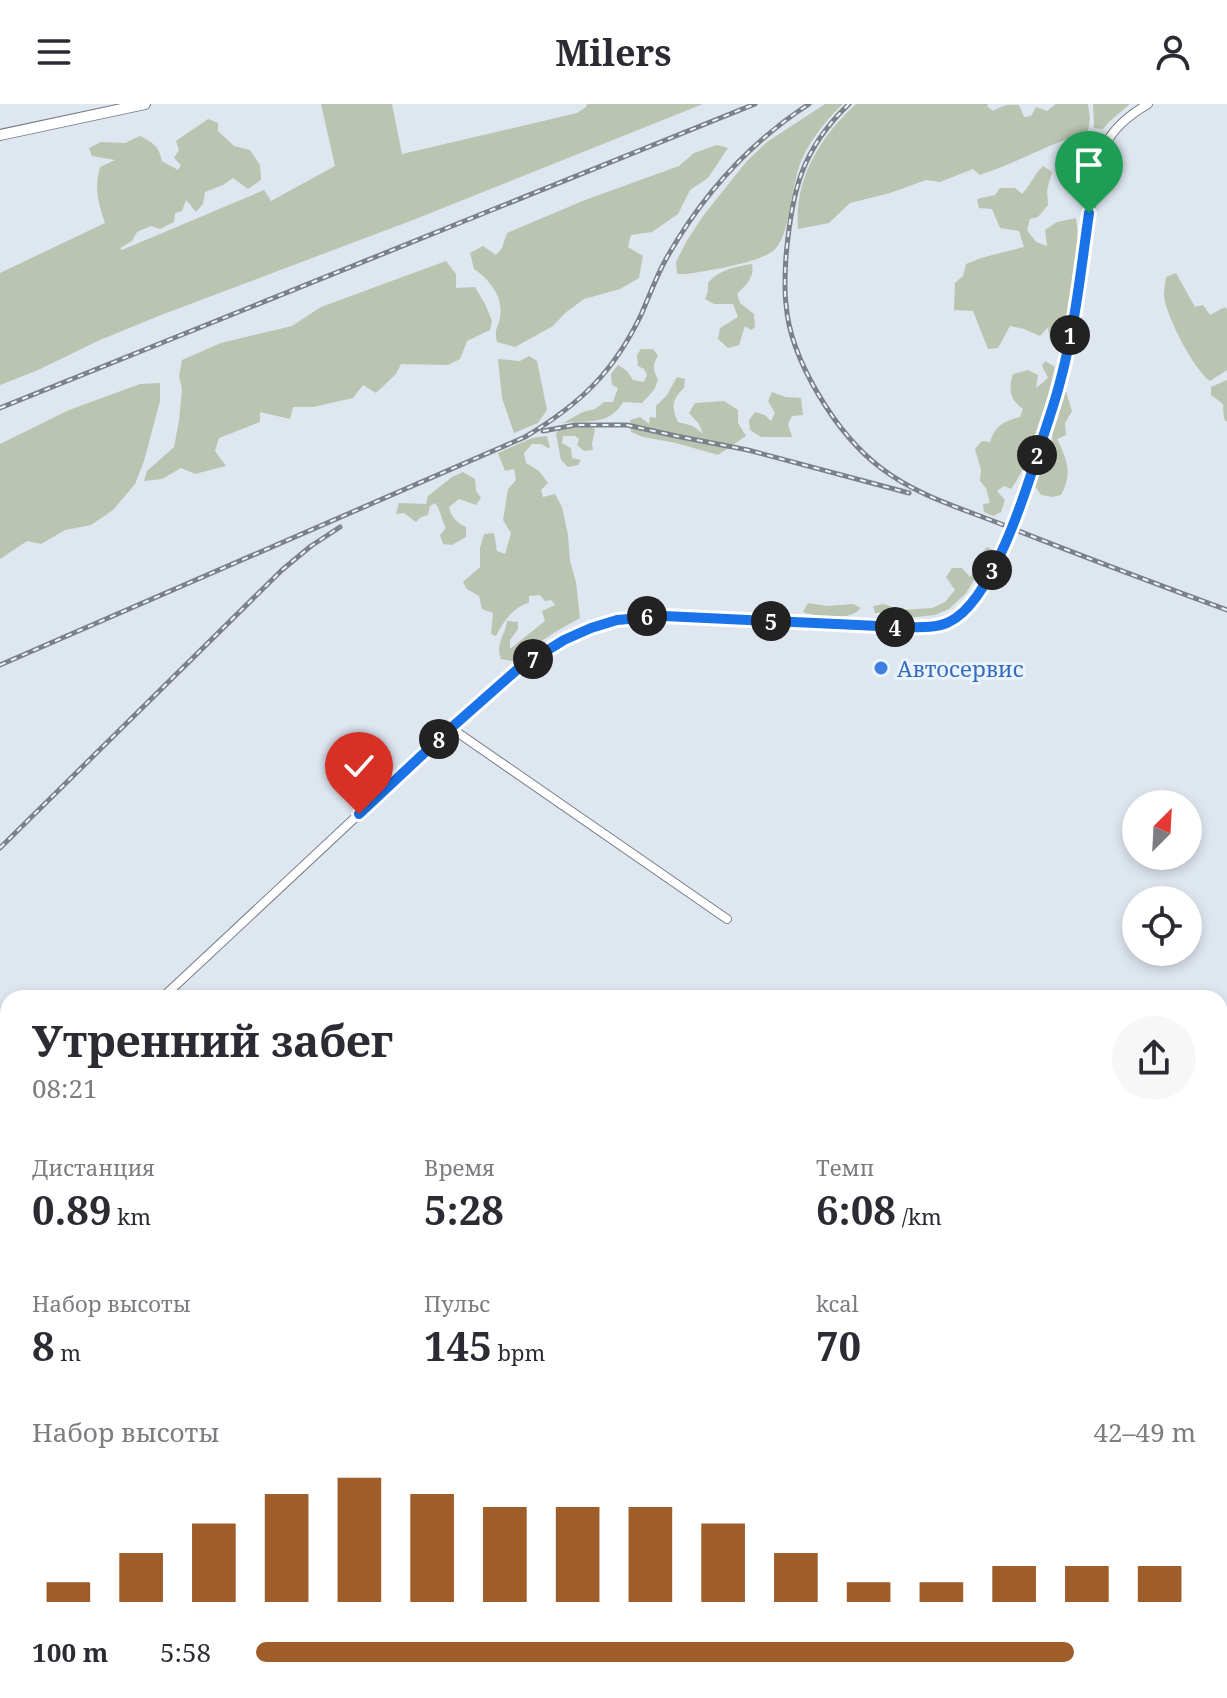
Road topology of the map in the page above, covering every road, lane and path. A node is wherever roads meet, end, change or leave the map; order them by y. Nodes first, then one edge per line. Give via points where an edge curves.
1 (145, 104) edge
2 (1148, 104) edge
3 (0, 135) edge
4 (451, 728) junction
5 (727, 919) dead end
6 (171, 990) edge

1 - 3 main road
2 - 4 street via 1123,122 1105,145 1060,382 1012,529 963,612 948,623 923,627 664,616 617,620 541,653
4 - 5 street
4 - 6 street

